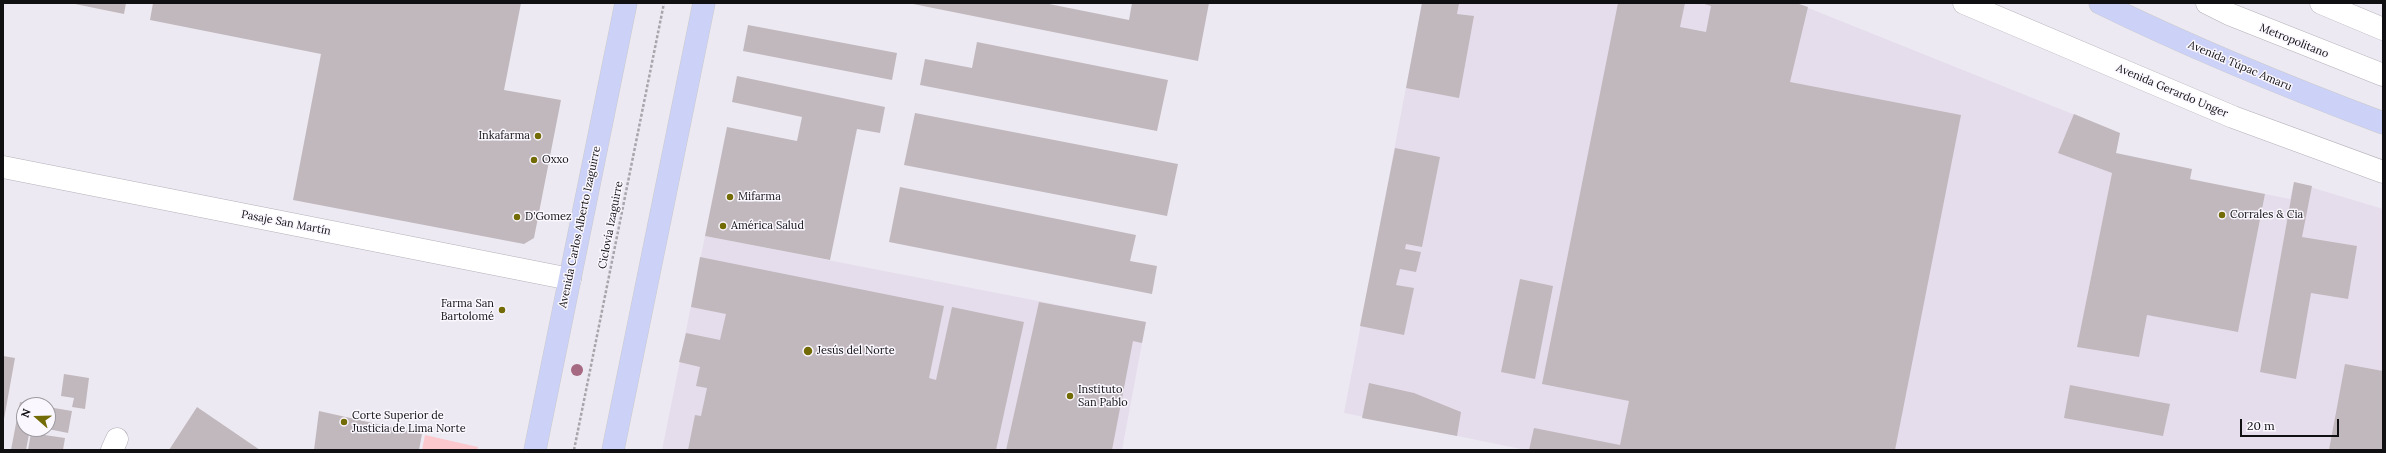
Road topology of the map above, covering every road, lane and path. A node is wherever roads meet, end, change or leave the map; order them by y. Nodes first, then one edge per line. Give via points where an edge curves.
1 (626, 3) edge
2 (664, 3) edge
3 (704, 3) edge
4 (1964, 3) edge
5 (2100, 3) edge
6 (2207, 3) edge
7 (2321, 3) edge
8 (2383, 29) edge
9 (2383, 75) edge
10 (2383, 123) edge
11 (3, 167) edge
12 (2383, 172) edge
13 (570, 279) junction
14 (535, 450) edge
15 (574, 450) edge
16 (613, 450) edge

1 - 13 main road, Avenida Carlos Alberto Izaguirre
2 - 15 path, Ciclovía Izaguirre
3 - 16 main road
4 - 12 street, Avenida Gerardo Unger via 2233,117
5 - 10 main road, Avenida Túpac Amaru via 2149,27
6 - 9 street, Metropolitano
7 - 8 street
11 - 13 street, Pasaje San Martín
13 - 14 main road, Avenida Carlos Alberto Izaguirre

